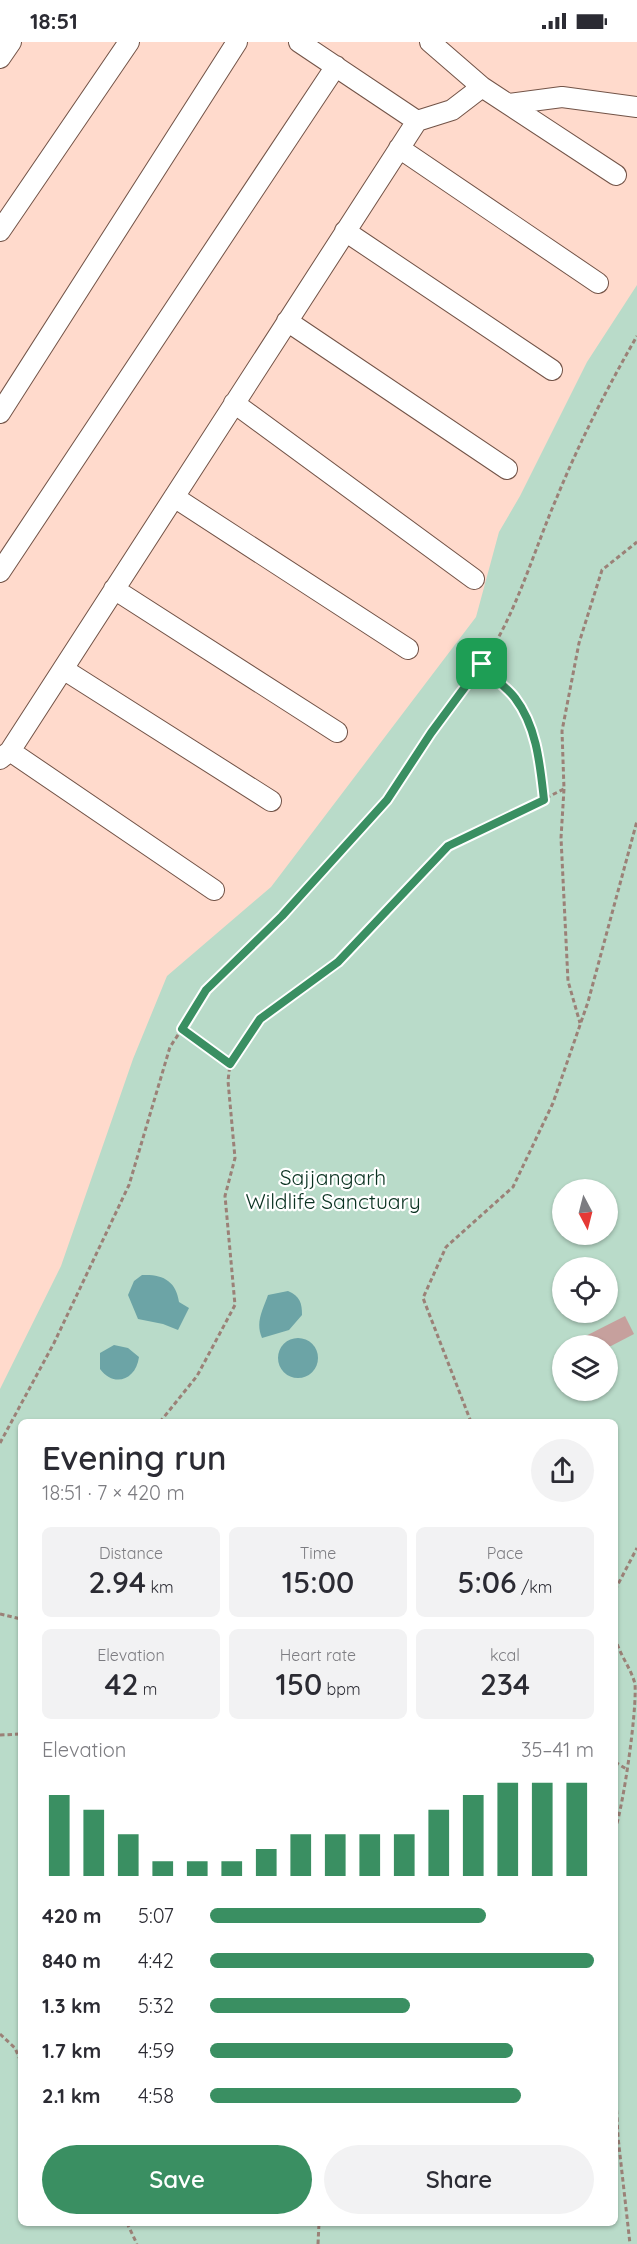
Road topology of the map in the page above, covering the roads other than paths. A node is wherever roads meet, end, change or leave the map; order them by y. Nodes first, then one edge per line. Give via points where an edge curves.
1 (11, 42) edge
2 (129, 42) edge
3 (237, 42) edge
4 (299, 42) edge
5 (430, 42) edge
6 (0, 58) edge
7 (336, 66) junction
8 (482, 87) junction
9 (508, 104) junction
10 (637, 107) edge
11 (417, 120) junction
12 (399, 148) junction
13 (616, 175) dead end
14 (0, 231) edge
15 (345, 231) junction
16 (598, 284) dead end
17 (287, 321) junction
18 (552, 370) dead end
19 (234, 403) junction
20 (0, 412) edge
21 (507, 469) dead end
22 (174, 496) junction
23 (0, 572) edge
24 (474, 579) dead end
25 (114, 589) junction
26 (408, 649) dead end
27 (63, 669) junction
28 (337, 732) dead end
29 (5, 755) edge
30 (271, 801) dead end
31 (214, 890) dead end

1 - 6 street
2 - 14 street
3 - 20 street
4 - 7 street
5 - 8 street
7 - 11 street
7 - 23 street
8 - 9 street
8 - 11 street via 452,110
9 - 10 street via 562,97
9 - 13 street
11 - 12 street
12 - 15 street
12 - 16 street
15 - 17 street
15 - 18 street
17 - 19 street
17 - 21 street
19 - 22 street
19 - 24 street
22 - 25 street
22 - 26 street
25 - 27 street
25 - 28 street
27 - 29 street
27 - 30 street
29 - 31 street

